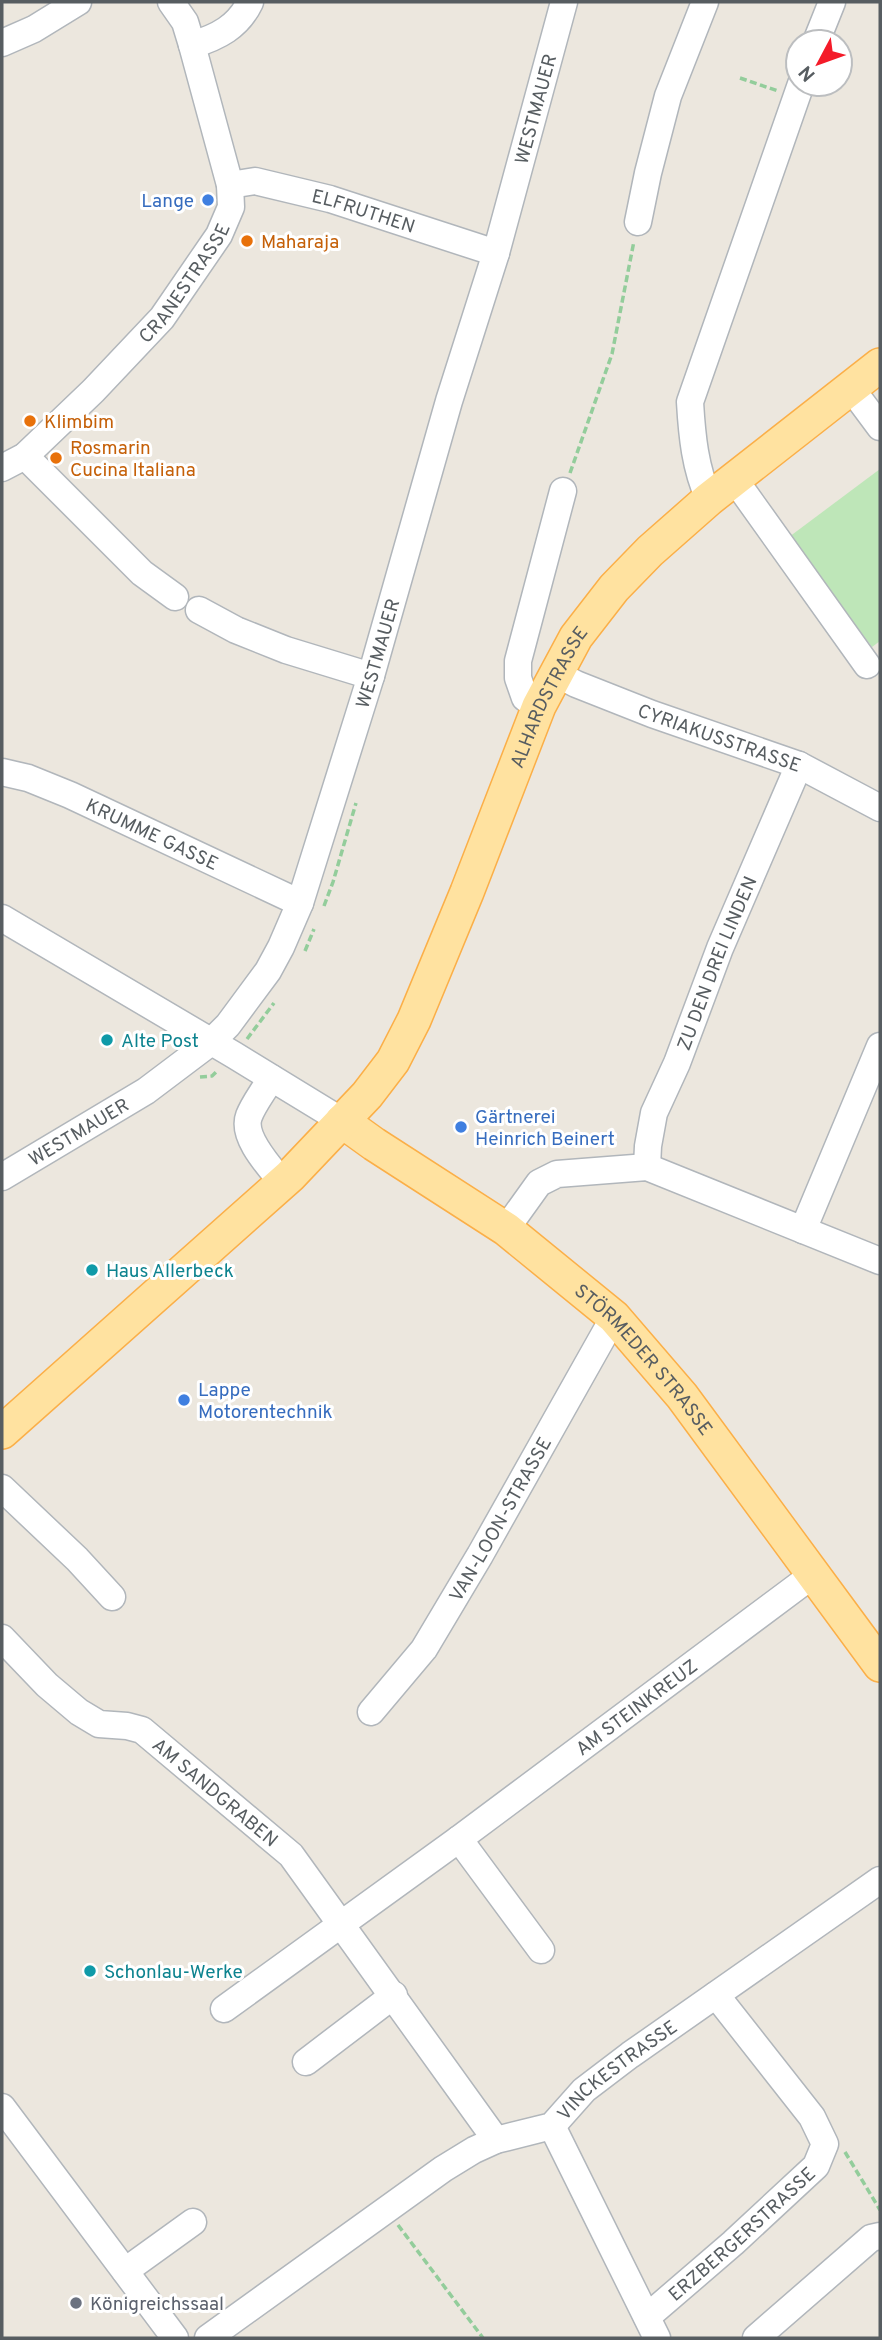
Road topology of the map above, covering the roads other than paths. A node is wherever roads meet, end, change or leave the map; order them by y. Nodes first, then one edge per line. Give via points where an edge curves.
1 (78, 2) edge
2 (171, 2) edge
3 (250, 2) edge
4 (564, 2) edge
5 (705, 2) edge
6 (832, 2) edge
7 (822, 28) edge
8 (2, 43) edge
9 (192, 45) junction
10 (786, 98) edge
11 (230, 185) junction
12 (638, 222) road end
13 (496, 253) junction
14 (880, 365) edge
15 (851, 388) junction
16 (880, 427) edge
17 (8, 463) edge
18 (722, 490) junction
19 (563, 491) road end
20 (175, 597) dead end
21 (199, 610) dead end
22 (867, 665) dead end
23 (555, 673) junction
24 (371, 676) junction
25 (539, 706) junction
26 (799, 765) junction
27 (2, 772) edge
28 (880, 808) edge
29 (300, 903) junction
30 (2, 918) edge
31 (211, 1042) junction
32 (880, 1046) edge
33 (271, 1079) junction
34 (342, 1121) junction
35 (647, 1167) junction
36 (2, 1177) edge
37 (282, 1182) junction
38 (506, 1229) junction
39 (803, 1230) junction
40 (880, 1261) edge
41 (614, 1317) junction
42 (2, 1433) edge
43 (2, 1488) edge
44 (814, 1574) junction
45 (112, 1597) dead end
46 (2, 1638) edge
47 (880, 1665) edge
48 (371, 1712) dead end
49 (459, 1839) junction
50 (880, 1881) edge
51 (342, 1924) junction
52 (541, 1950) dead end
53 (394, 1995) junction
54 (716, 1995) junction
55 (224, 2009) dead end
56 (306, 2063) dead end
57 (2, 2107) edge
58 (552, 2126) junction
59 (496, 2140) junction
60 (193, 2222) dead end
61 (880, 2236) edge
62 (125, 2271) junction
63 (652, 2327) edge
64 (175, 2338) edge
65 (208, 2338) edge
66 (757, 2338) edge

1 - 8 street
2 - 9 street, CRANESTRASSE via 185,22
3 - 9 street via 229,29
4 - 13 street, WESTMAUER
5 - 12 street via 668,96
6 - 7 street
9 - 11 street, CRANESTRASSE
10 - 18 street via 690,402 701,480
11 - 13 street, ELFRUTHEN via 255,181 330,199
11 - 17 street, CRANESTRASSE via 231,207 219,235 162,318 93,391
13 - 24 street, WESTMAUER
14 - 15 main road, ALHARDSTRASSE
15 - 16 street
15 - 18 main road, ALHARDSTRASSE
17 - 20 street
18 - 22 street
18 - 23 main road, ALHARDSTRASSE via 614,588
19 - 25 street via 519,661 518,678 525,698
21 - 24 street via 286,650
23 - 25 main road, ALHARDSTRASSE
23 - 26 street, CYRIAKUSSTRASSE via 652,714
24 - 29 street, WESTMAUER
25 - 34 main road, ALHARDSTRASSE via 414,1020 393,1060
26 - 28 street, CYRIAKUSSTRASSE
26 - 35 street, ZU DEN DREI LINDEN via 654,1113
27 - 29 street, KRUMME GASSE via 70,795
29 - 31 street, WESTMAUER via 268,971
30 - 31 street
31 - 33 street
31 - 36 street, WESTMAUER via 146,1091
32 - 39 street
33 - 34 street
33 - 37 street via 248,1117 247,1127 258,1151
34 - 37 main road, ALHARDSTRASSE
34 - 38 main road, STÖRMEDER STRASSE
35 - 38 street via 557,1174 539,1183
35 - 39 street
37 - 42 main road, ALHARDSTRASSE
38 - 41 main road, STÖRMEDER STRASSE
39 - 40 street
41 - 44 main road, STÖRMEDER STRASSE via 682,1396
41 - 48 street, VAN-LOON-STRASSE via 424,1649
43 - 45 street
44 - 47 main road, STÖRMEDER STRASSE
44 - 49 street, AM STEINKREUZ
46 - 51 street, AM SANDGRABEN via 79,1712 99,1724 142,1730 165,1748 291,1855
49 - 51 street, AM STEINKREUZ
49 - 52 street
50 - 54 street, VINCKESTRASSE
51 - 53 street, AM SANDGRABEN
51 - 55 street
53 - 56 street
53 - 59 street, AM SANDGRABEN
54 - 58 street, VINCKESTRASSE via 584,2090
54 - 63 street, ERZBERGERSTRASSE via 812,2117 825,2144 816,2166
57 - 62 street
58 - 59 street, VINCKESTRASSE
58 - 63 street
59 - 65 street, VINCKESTRASSE via 443,2169
60 - 62 street
61 - 66 street via 871,2238
62 - 64 street

